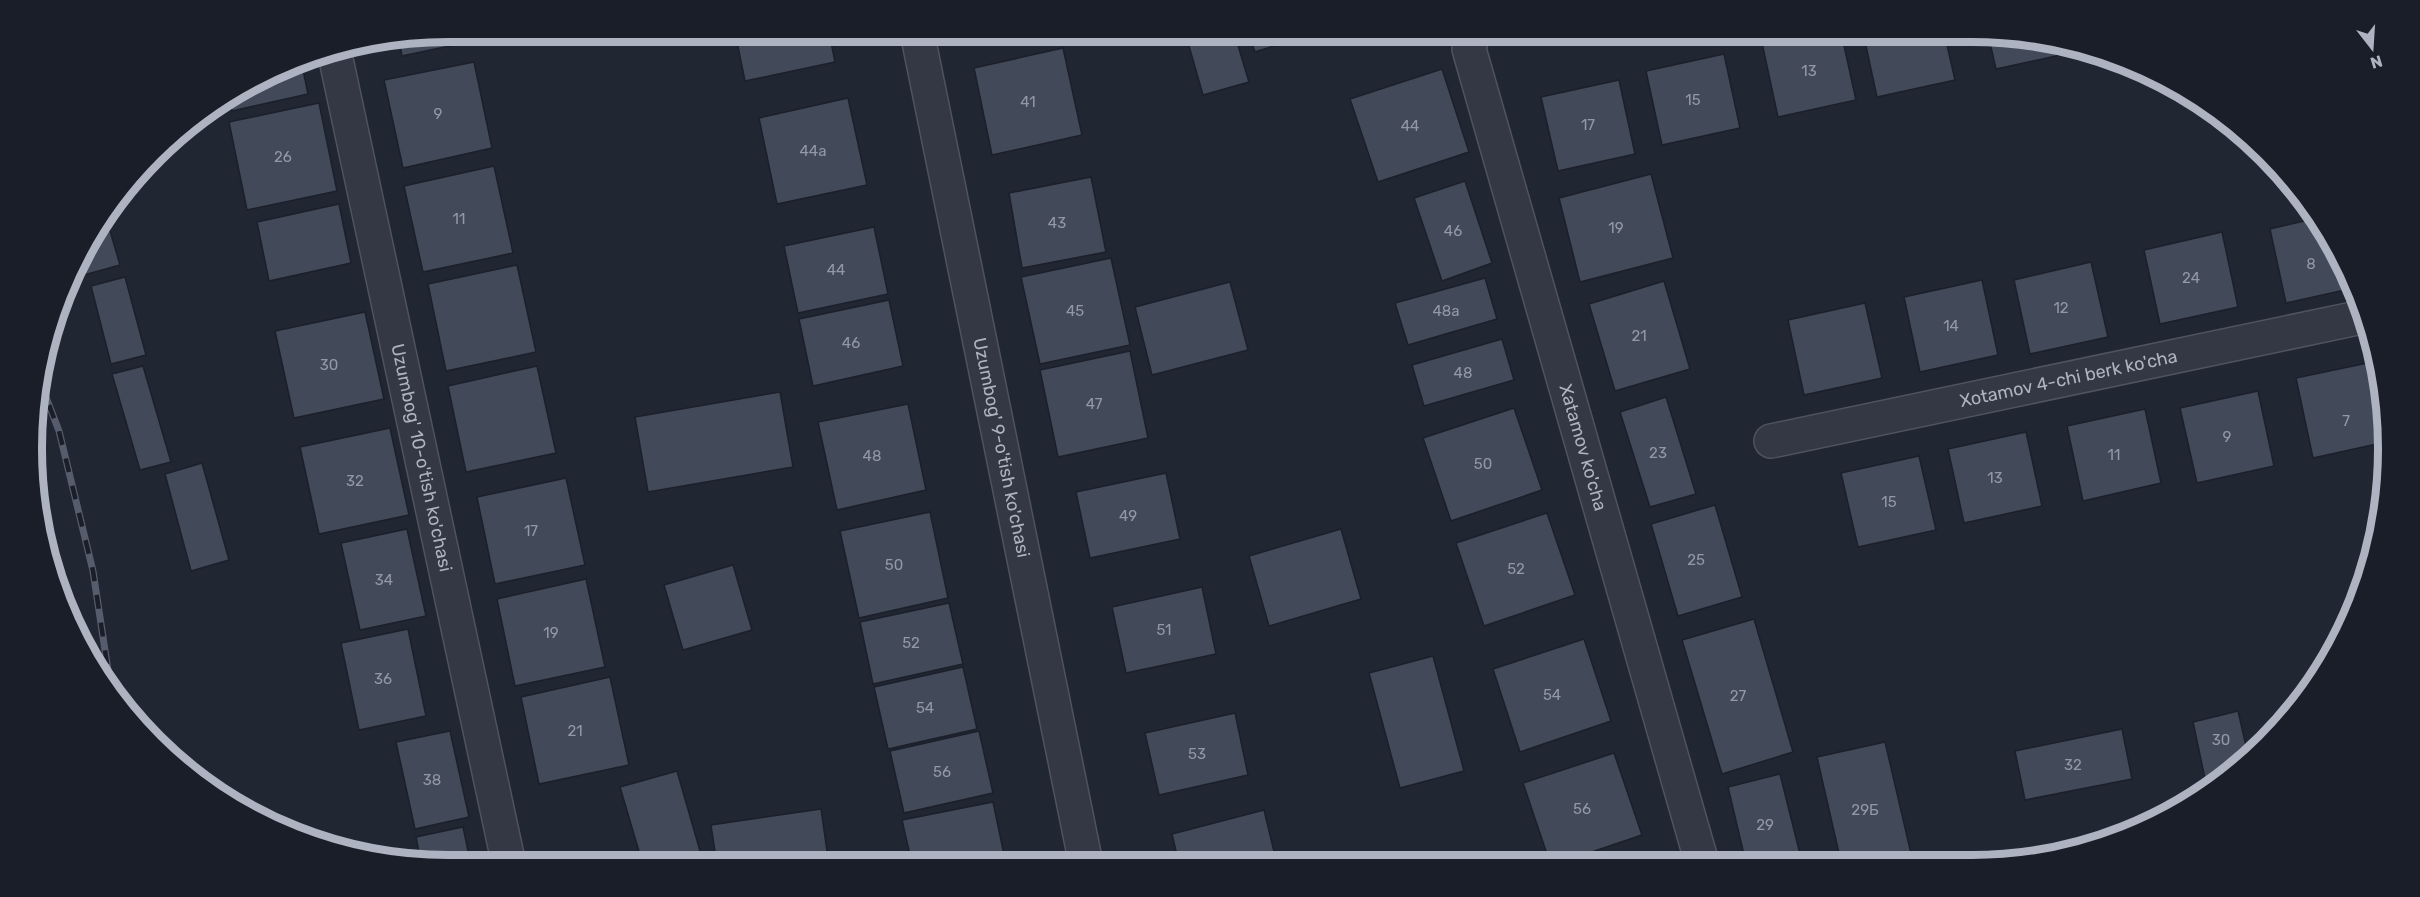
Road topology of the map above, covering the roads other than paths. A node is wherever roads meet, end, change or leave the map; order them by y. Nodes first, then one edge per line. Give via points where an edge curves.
1 (919, 42) edge
2 (1470, 42) edge
3 (336, 58) edge
4 (2356, 318) edge
5 (1771, 441) dead end
6 (507, 855) edge
7 (1084, 855) edge
8 (1700, 855) edge

1 - 7 street, Uzumbog' 9-o'tish ko'chasi
2 - 8 street, Xatamov ko'cha via 1468,49
3 - 6 street, Uzumbog' 10-o'tish ko'chasi
4 - 5 street, Xotamov 4-chi berk ko'cha

